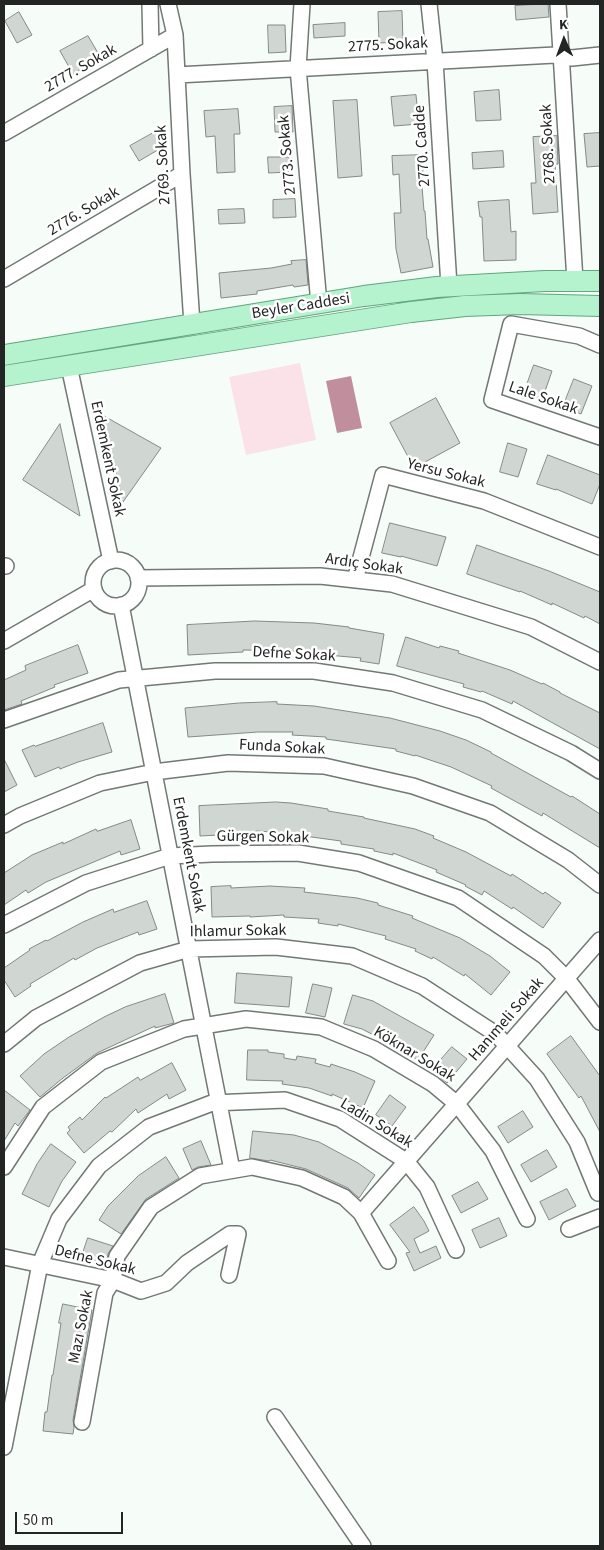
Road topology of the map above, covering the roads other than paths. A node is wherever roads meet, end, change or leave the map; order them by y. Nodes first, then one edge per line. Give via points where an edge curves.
1 (150, 4) edge
2 (168, 4) edge
3 (302, 4) edge
4 (428, 4) edge
5 (558, 4) edge
6 (175, 35) junction
7 (151, 48) junction
8 (600, 55) edge
9 (562, 56) junction
10 (435, 61) junction
11 (298, 68) junction
12 (177, 75) junction
13 (4, 133) edge
14 (182, 174) junction
15 (4, 279) edge
16 (575, 281) junction
17 (600, 281) edge
18 (449, 286) junction
19 (319, 304) junction
20 (600, 306) edge
21 (192, 324) junction
22 (195, 345) junction
23 (600, 345) edge
24 (64, 346) junction
25 (4, 356) edge
26 (69, 366) junction
27 (4, 376) edge
28 (600, 437) edge
29 (600, 547) edge
30 (110, 561) junction
31 (138, 578) junction
32 (355, 580) junction
33 (94, 589) junction
34 (120, 605) junction
35 (4, 640) edge
36 (600, 662) edge
37 (135, 679) junction
38 (4, 720) edge
39 (154, 772) junction
40 (600, 772) edge
41 (4, 825) edge
42 (170, 856) junction
43 (600, 885) edge
44 (4, 925) edge
45 (600, 940) edge
46 (189, 949) junction
47 (566, 979) junction
48 (600, 1022) edge
49 (204, 1026) junction
50 (4, 1044) edge
51 (507, 1047) junction
52 (219, 1103) junction
53 (457, 1104) junction
54 (406, 1161) junction
55 (4, 1167) edge
56 (232, 1170) junction
57 (598, 1193) dead end
58 (361, 1213) junction
59 (527, 1218) dead end
60 (600, 1218) edge
61 (569, 1229) dead end
62 (456, 1250) dead end
63 (4, 1257) edge
64 (388, 1261) dead end
65 (40, 1264) junction
66 (229, 1275) dead end
67 (113, 1280) junction
68 (275, 1417) dead end
69 (82, 1422) dead end
70 (4, 1447) edge
71 (363, 1546) edge

1 - 7 street
2 - 6 street, 2769. Sokak
3 - 11 street, 2773. Sokak
4 - 10 street, 2770. Cadde
5 - 9 street, 2768. Sokak
6 - 7 street, 2777. Sokak
6 - 12 street, 2769. Sokak
7 - 13 street, 2777. Sokak
8 - 9 street, 2775. Sokak
9 - 10 street, 2775. Sokak
9 - 16 street, 2768. Sokak
10 - 11 street, 2775. Sokak
10 - 18 street, 2770. Cadde
11 - 12 street, 2775. Sokak
11 - 19 street, 2773. Sokak
12 - 14 street, 2769. Sokak
14 - 15 street, 2776. Sokak
14 - 21 street, 2769. Sokak
16 - 17 main road, Beyler Caddesi
16 - 18 main road, Beyler Caddesi
18 - 19 main road, Beyler Caddesi
19 - 21 main road, Beyler Caddesi
20 - 22 main road, Beyler Caddesi via 465,306
21 - 22 main road
21 - 24 main road, Beyler Caddesi
22 - 26 main road, Beyler Caddesi
23 - 28 street, Lale Sokak via 579,336 511,324 492,400
24 - 25 main road, Beyler Caddesi
24 - 26 main road
26 - 27 main road, Beyler Caddesi
26 - 30 street, Erdemkent Sokak
29 - 32 street, Yersu Sokak via 484,501 383,476
30 - 31 street via 125,562
30 - 33 street via 98,568
31 - 32 street, Ardıç Sokak via 320,576
31 - 34 street via 137,592
32 - 36 street, Ardıç Sokak via 392,584 531,627
33 - 34 street via 102,600
33 - 35 street
34 - 37 street, Erdemkent Sokak
37 - 38 street, Defne Sokak via 119,680
37 - 39 street, Erdemkent Sokak
37 - 40 street, Defne Sokak via 214,670 314,671 392,683 482,710 571,753
39 - 41 street, Funda Sokak via 100,784
39 - 42 street, Erdemkent Sokak
39 - 43 street, Funda Sokak via 228,764 324,766 413,786 490,813 568,860
42 - 44 street, Gürgen Sokak via 86,883
42 - 46 street, Erdemkent Sokak
42 - 47 street, Gürgen Sokak via 298,854 359,863 458,898 544,956
45 - 47 street, Hanımeli Sokak
46 - 49 street, Erdemkent Sokak
46 - 50 street, Ihlamur Sokak via 140,963 36,1018
46 - 51 street, Ihlamur Sokak via 276,947 352,956 422,986 496,1034
47 - 48 street, Gürgen Sokak
47 - 51 street, Hanımeli Sokak
49 - 52 street, Erdemkent Sokak
49 - 53 street, Köknar Sokak via 246,1019 321,1027 374,1048 433,1084
49 - 55 street, Köknar Sokak via 184,1029 102,1062 43,1107
51 - 53 street, Hanımeli Sokak
51 - 57 street, Ihlamur Sokak via 537,1079 577,1142
52 - 54 street, Ladin Sokak via 285,1100 340,1119
52 - 56 street, Erdemkent Sokak
52 - 65 street, Ladin Sokak via 149,1127 99,1166 59,1219
53 - 54 street, Hanımeli Sokak
53 - 59 street, Köknar Sokak via 493,1152
54 - 58 street, Hanımeli Sokak
54 - 62 street, Ladin Sokak via 427,1187
56 - 58 street, Mazı Sokak via 252,1167 302,1178 344,1197
56 - 67 street, Mazı Sokak via 200,1176 151,1207 117,1256
58 - 64 street, Mazı Sokak
60 - 61 street
63 - 65 street, Defne Sokak
65 - 67 street, Defne Sokak
65 - 70 street, Ladin Sokak
66 - 67 street, Defne Sokak via 238,1234 230,1234 186,1263 166,1283 141,1291
67 - 69 street, Mazı Sokak via 104,1293
68 - 71 street

